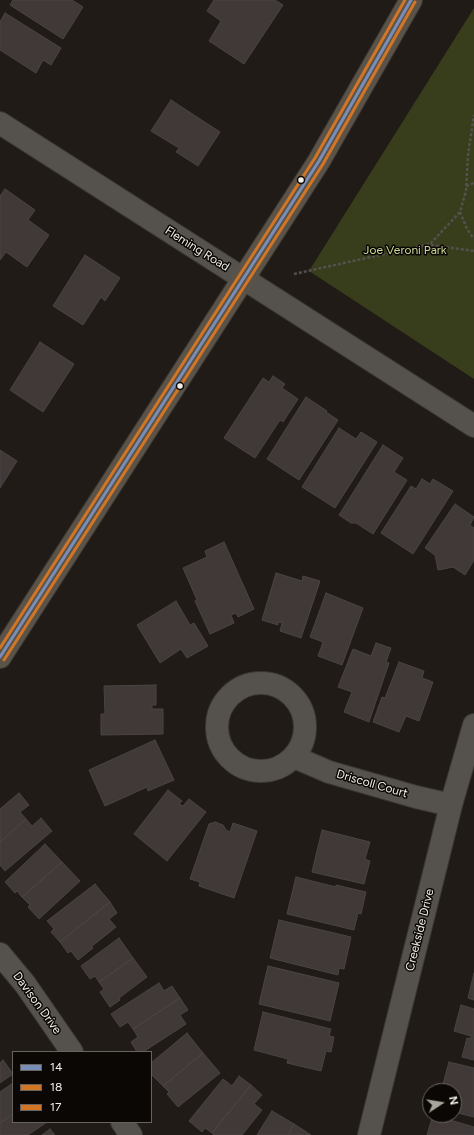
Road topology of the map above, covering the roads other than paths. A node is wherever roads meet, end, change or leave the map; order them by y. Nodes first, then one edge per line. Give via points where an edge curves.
1 (411, 0) edge
2 (0, 123) edge
3 (244, 279) junction
4 (474, 426) edge
5 (0, 657) edge
6 (474, 725) edge
7 (294, 757) junction
8 (451, 805) junction
9 (0, 954) edge
10 (71, 1051) edge
11 (123, 1123) edge
12 (131, 1135) edge
13 (369, 1135) edge

1 - 3 main road via 319,161
2 - 3 street, Fleming Road
3 - 4 street, Fleming Road
3 - 5 main road
6 - 8 street, Creekside Drive
7 - 7 street via 302,744 304,716 289,692 276,685 262,682 248,684 235,691 218,715 220,744 228,757 240,766 254,771 269,771 283,766
7 - 8 street, Driscoll Court via 329,772
8 - 13 street, Creekside Drive
9 - 10 street, Davison Drive via 25,984
11 - 12 street

